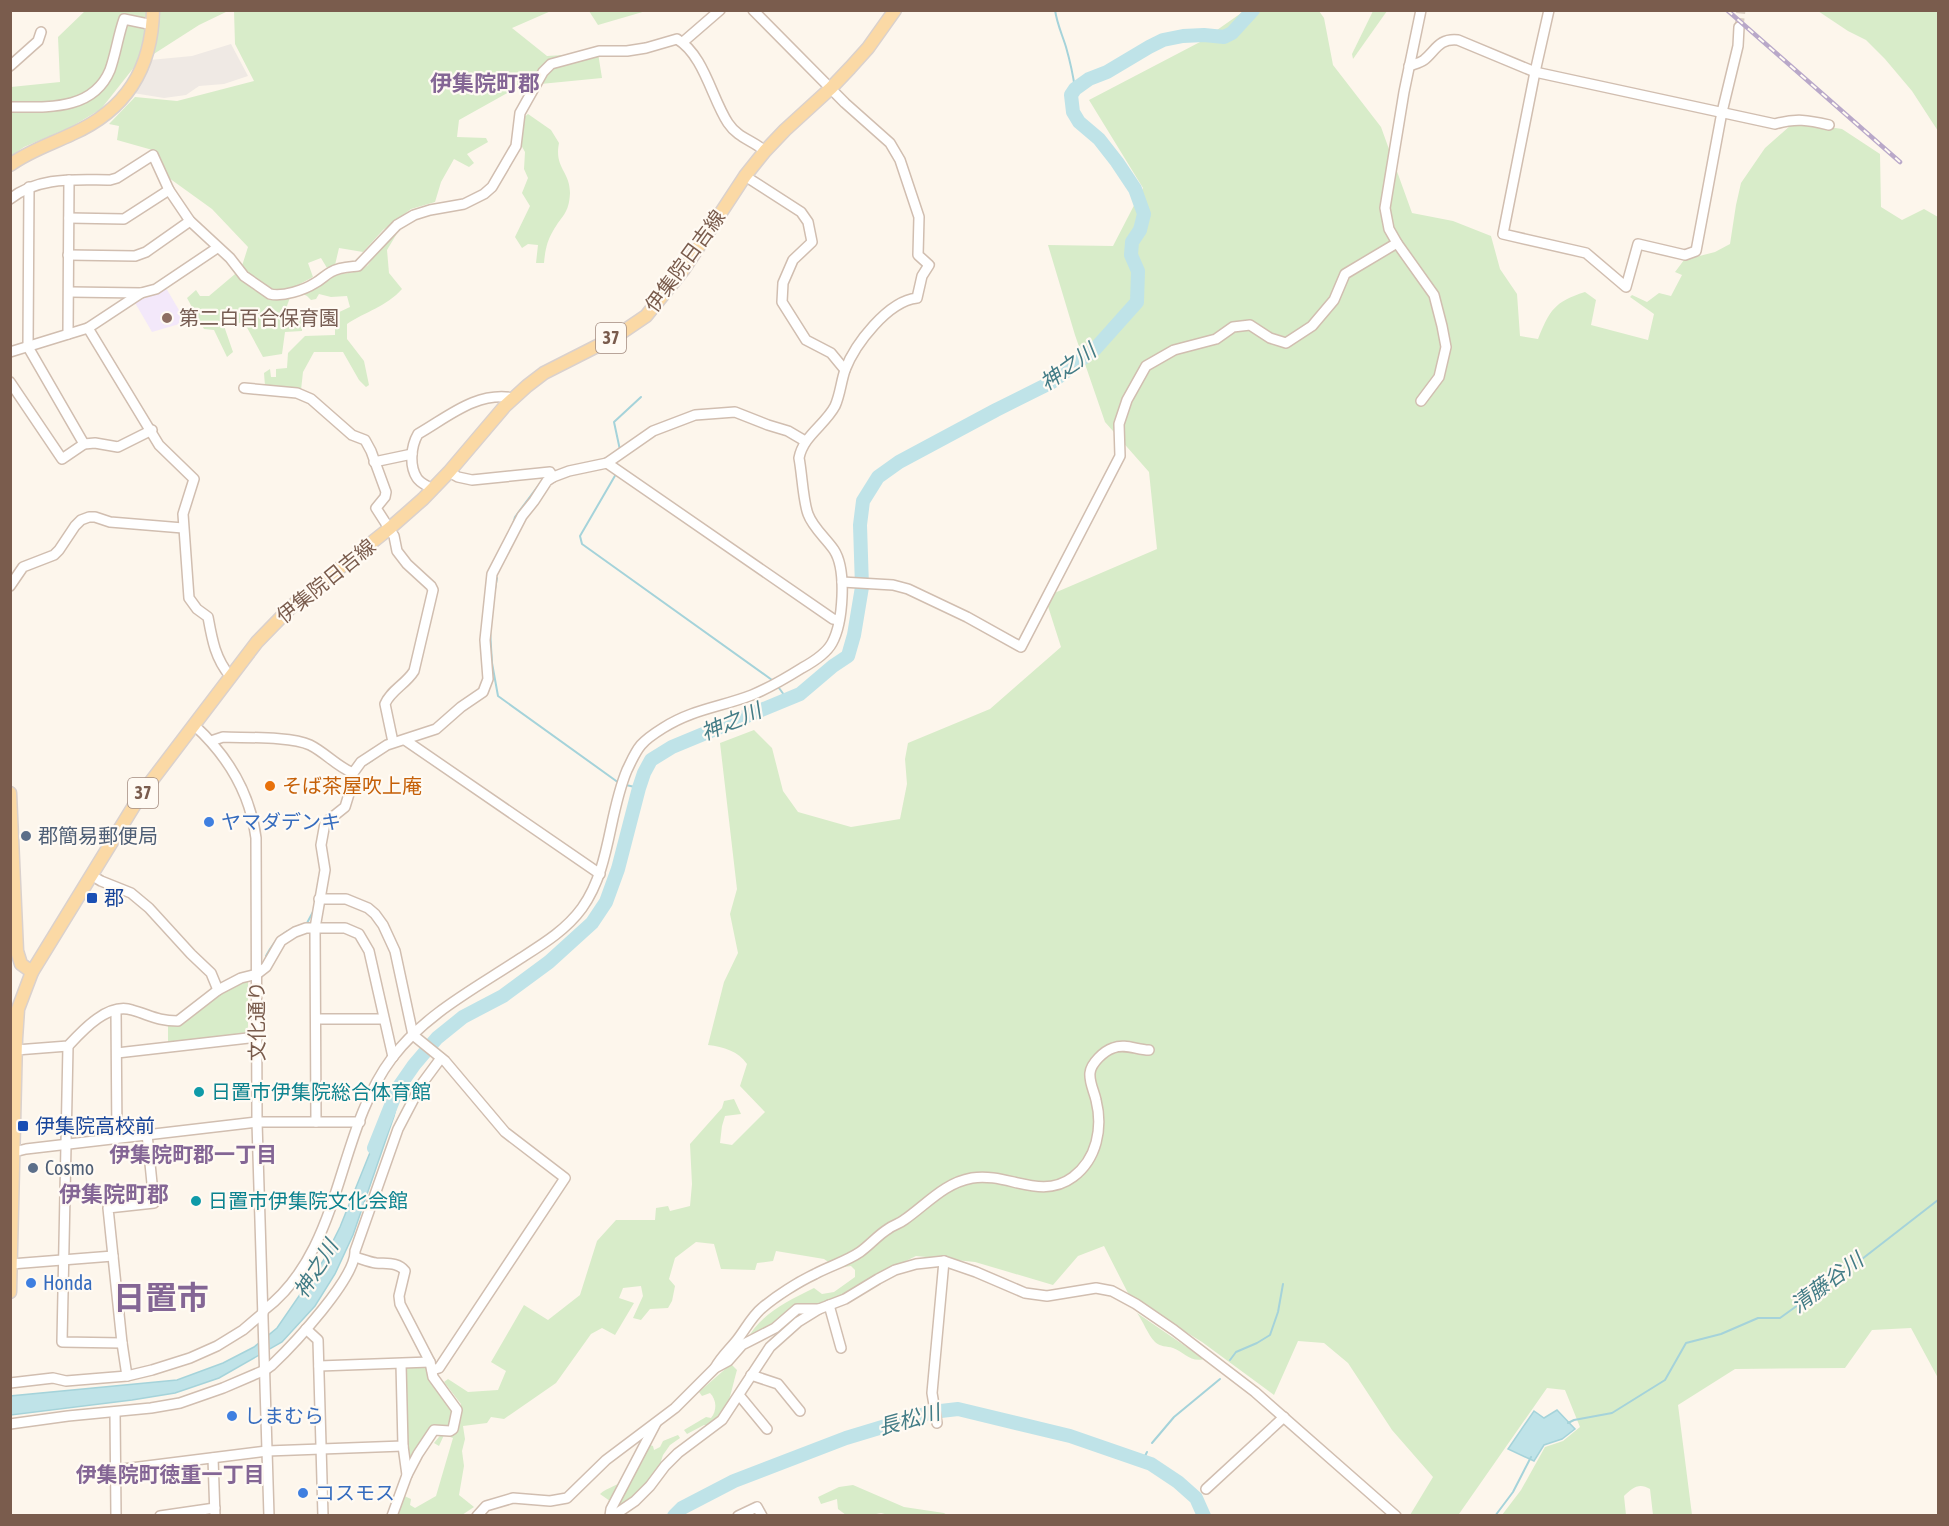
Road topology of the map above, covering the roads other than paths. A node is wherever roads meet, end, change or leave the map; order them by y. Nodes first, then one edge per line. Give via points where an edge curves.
1 (153, 10) edge
2 (720, 10) edge
3 (753, 10) edge
4 (895, 10) edge
5 (1421, 10) edge
6 (1549, 10) edge
7 (153, 25) junction
8 (1739, 27) tunnel mouth
9 (41, 32) dead end
10 (683, 42) junction
11 (10, 66) edge
12 (1409, 66) junction
13 (1535, 72) junction
14 (831, 88) junction
15 (10, 107) edge
16 (1722, 112) junction
17 (1829, 125) dead end
18 (765, 151) junction
19 (10, 165) edge
20 (745, 176) junction
21 (69, 180) junction
22 (29, 187) junction
23 (169, 190) junction
24 (10, 199) edge
25 (69, 218) junction
26 (190, 221) junction
27 (1396, 243) junction
28 (217, 248) junction
29 (68, 255) junction
30 (70, 292) junction
31 (141, 293) junction
32 (88, 328) junction
33 (68, 334) junction
34 (28, 347) junction
35 (10, 352) edge
36 (845, 370) junction
37 (10, 382) edge
38 (244, 388) dead end
39 (513, 398) junction
40 (1421, 401) dead end
41 (152, 430) junction
42 (804, 441) junction
43 (84, 444) junction
44 (412, 454) junction
45 (374, 462) junction
46 (607, 463) junction
47 (449, 472) junction
48 (552, 475) junction
49 (433, 490) junction
50 (183, 528) junction
51 (390, 528) junction
52 (845, 583) junction
53 (10, 586) edge
54 (839, 620) junction
55 (230, 676) junction
56 (194, 725) junction
57 (405, 740) junction
58 (211, 741) junction
59 (393, 742) junction
60 (353, 773) junction
61 (10, 793) edge
62 (600, 874) junction
63 (91, 875) junction
64 (319, 899) junction
65 (13, 909) edge
66 (315, 928) junction
67 (32, 972) junction
68 (257, 974) junction
69 (218, 988) junction
70 (116, 1011) junction
71 (316, 1019) junction
72 (383, 1019) junction
73 (257, 1037) junction
74 (415, 1037) junction
75 (14, 1044) edge
76 (68, 1046) junction
77 (1149, 1050) dead end
78 (117, 1053) junction
79 (393, 1057) junction
80 (439, 1057) junction
81 (257, 1122) junction
82 (316, 1122) junction
83 (360, 1122) junction
84 (147, 1134) junction
85 (117, 1138) junction
86 (66, 1144) junction
87 (12, 1152) edge
88 (113, 1256) junction
89 (355, 1257) junction
90 (63, 1260) junction
91 (944, 1261) junction
92 (11, 1264) edge
93 (10, 1292) edge
94 (829, 1305) junction
95 (819, 1309) junction
96 (263, 1314) junction
97 (306, 1329) junction
98 (122, 1343) junction
99 (841, 1348) dead end
100 (401, 1364) junction
101 (319, 1366) junction
102 (431, 1366) junction
103 (715, 1368) junction
104 (265, 1370) junction
105 (751, 1375) junction
106 (128, 1376) junction
107 (10, 1383) edge
108 (739, 1395) junction
109 (800, 1411) dead end
110 (115, 1412) junction
111 (1284, 1417) junction
112 (659, 1418) junction
113 (937, 1421) dead end
114 (10, 1425) edge
115 (767, 1429) dead end
116 (403, 1446) junction
117 (321, 1448) junction
118 (267, 1451) junction
119 (213, 1458) junction
120 (116, 1470) junction
121 (407, 1475) junction
122 (1206, 1489) dead end
123 (215, 1512) edge
124 (116, 1515) edge
125 (160, 1515) edge
126 (269, 1515) edge
127 (323, 1515) edge
128 (392, 1515) edge
129 (477, 1515) edge
130 (611, 1515) edge
131 (738, 1515) edge
132 (762, 1515) edge
133 (1396, 1515) edge

1 - 7 main road
2 - 10 street
3 - 14 street
4 - 14 main road, 伊集院日吉線 / 37 via 868,48
5 - 12 street
6 - 13 street
7 - 15 street via 124,19 109,72 97,89 84,98 55,107
7 - 19 main road via 141,72 122,100 87,127
8 - 16 street
9 - 11 street via 38,40
10 - 18 street via 704,71 735,132
10 - 28 street via 677,39 627,51 599,51 551,64 520,113 516,146 492,187 464,204 414,215 397,225 358,266 330,272 298,291 275,295 244,276
12 - 13 street via 1423,60 1439,43 1452,39
12 - 27 street via 1385,208
13 - 16 street
13 - 16 street via 1503,234 1586,253 1626,287 1638,244 1685,255 1696,251
14 - 18 main road, 伊集院日吉線 / 37
14 - 36 street via 890,142 900,160 919,217 918,255 929,265 917,298 888,312 858,346
16 - 17 street via 1775,124 1792,119
18 - 20 main road, 伊集院日吉線 / 37
20 - 36 street via 801,212 808,222 812,242 794,260 783,283 782,302 806,340 831,353
20 - 39 main road, 伊集院日吉線 / 37 via 684,269 646,316 615,337 544,373
21 - 22 street
21 - 23 street via 117,178 153,155
21 - 25 street
22 - 24 street
22 - 34 street
23 - 25 street via 124,219
23 - 26 street
25 - 29 street
26 - 28 street
26 - 29 street via 135,256
27 - 40 street via 1434,296 1443,326 1446,347 1439,377
27 - 52 street via 1345,274 1334,300 1312,326 1286,343 1250,325 1233,327 1215,339 1174,350 1146,366 1126,400 1119,424 1120,456 1021,647 908,589
28 - 31 street via 156,289
29 - 30 street
30 - 31 street
30 - 33 street
31 - 32 street
32 - 33 street
32 - 41 street
33 - 34 street
34 - 35 street
34 - 43 street
36 - 42 street via 834,408
37 - 43 street via 62,459
38 - 45 street via 297,393 311,399 352,435 365,440
39 - 44 street via 469,402 418,434
39 - 47 main road, 伊集院日吉線 / 37
41 - 43 street via 118,447
41 - 50 street via 159,445 194,479 184,507
42 - 46 street via 788,431 735,412 695,415 653,431
42 - 52 street via 799,458 806,508 812,523 836,553
44 - 45 street
44 - 49 street via 418,479
45 - 51 street via 386,492 376,508
46 - 48 street
46 - 54 street
47 - 48 street via 472,480 550,472
47 - 49 main road, 伊集院日吉線 / 37
48 - 57 street via 522,516 492,574 485,640 486,686 479,696 436,729
49 - 51 main road, 伊集院日吉線 / 37
50 - 53 street via 89,517 75,526 60,550 23,567
50 - 55 street via 189,598 208,616 213,646
51 - 55 main road, 伊集院日吉線 / 37 via 285,612
51 - 59 street via 407,564 433,590 414,671 387,698
52 - 54 street
54 - 62 street via 827,651 809,664 752,694 686,715 641,745 623,780
55 - 56 main road, 伊集院日吉線 / 37
56 - 58 street, 文化通り
56 - 63 main road, 伊集院日吉線 / 37 via 140,796
57 - 59 street
57 - 62 street
58 - 60 street via 223,737 301,742
58 - 68 street, 文化通り via 237,778 254,822
59 - 60 street via 361,762
60 - 64 street via 345,807 328,819 322,833 325,870
61 - 65 main road
62 - 74 street via 582,908 555,936 436,1015
63 - 67 main road, 伊集院日吉線 / 37
63 - 69 street via 131,893 149,908 211,973
64 - 66 street
64 - 74 street via 353,901 368,908 383,925 395,951
65 - 67 main road via 18,958
66 - 68 street via 306,928 281,941 266,967
66 - 71 street
66 - 72 street via 345,928 359,934 369,951
67 - 75 main road, 伊集院日吉線 / 37 via 18,1009
68 - 69 street
68 - 73 street, 文化通り
69 - 70 street via 178,1021 157,1020 129,1009
70 - 76 street via 93,1020
70 - 78 street
71 - 72 street
71 - 82 street
72 - 79 street
73 - 78 street
73 - 81 street, 文化通り
74 - 79 street
74 - 80 street
75 - 76 street
75 - 87 main road, 伊集院日吉線 / 37
76 - 86 street
77 - 103 street via 1112,1048 1091,1067 1089,1076 1100,1120 1096,1144 1085,1166 1073,1177 1047,1187 991,1177 953,1184 860,1252 813,1275 760,1309
78 - 85 street
79 - 83 street
80 - 89 street via 398,1129
80 - 102 street via 505,1132 565,1178 439,1368
81 - 82 street
81 - 84 street
81 - 96 street, 文化通り
82 - 83 street
83 - 96 street via 321,1234 286,1291
84 - 85 street
84 - 88 street via 154,1203 108,1208
85 - 86 street
86 - 87 street
86 - 90 street
87 - 92 main road, 伊集院日吉線 / 37
88 - 90 street
88 - 98 street
89 - 97 street via 339,1287
89 - 102 street via 403,1267 400,1304
90 - 92 street
90 - 98 street via 62,1342
91 - 94 street via 895,1270
91 - 111 street via 1025,1293 1047,1296 1096,1288 1112,1291 1174,1330
91 - 113 street via 933,1396
92 - 93 main road, 伊集院日吉線 / 37
94 - 95 street
94 - 99 street
95 - 103 street via 797,1309
95 - 105 street via 778,1339
96 - 104 street, 文化通り
96 - 106 street via 217,1346
97 - 101 street via 318,1340
97 - 104 street
98 - 106 street
100 - 101 street
100 - 102 street
100 - 116 street
101 - 117 street
102 - 121 street via 433,1377 458,1410 453,1429 434,1430
103 - 112 street via 675,1408
104 - 110 street via 180,1403
104 - 118 street, 文化通り
105 - 108 street
105 - 109 street via 778,1384
106 - 107 street
108 - 115 street
108 - 130 street via 722,1420 664,1466 635,1501
110 - 114 street
110 - 120 street
111 - 122 street
111 - 133 street
112 - 129 street via 606,1460 567,1498 513,1498 486,1506
112 - 130 street
116 - 117 street
116 - 121 street
117 - 118 street
117 - 127 street
118 - 119 street
118 - 126 street, 文化通り
119 - 120 street
119 - 123 street
120 - 124 street
121 - 128 street
123 - 125 street
131 - 132 street via 757,1506

